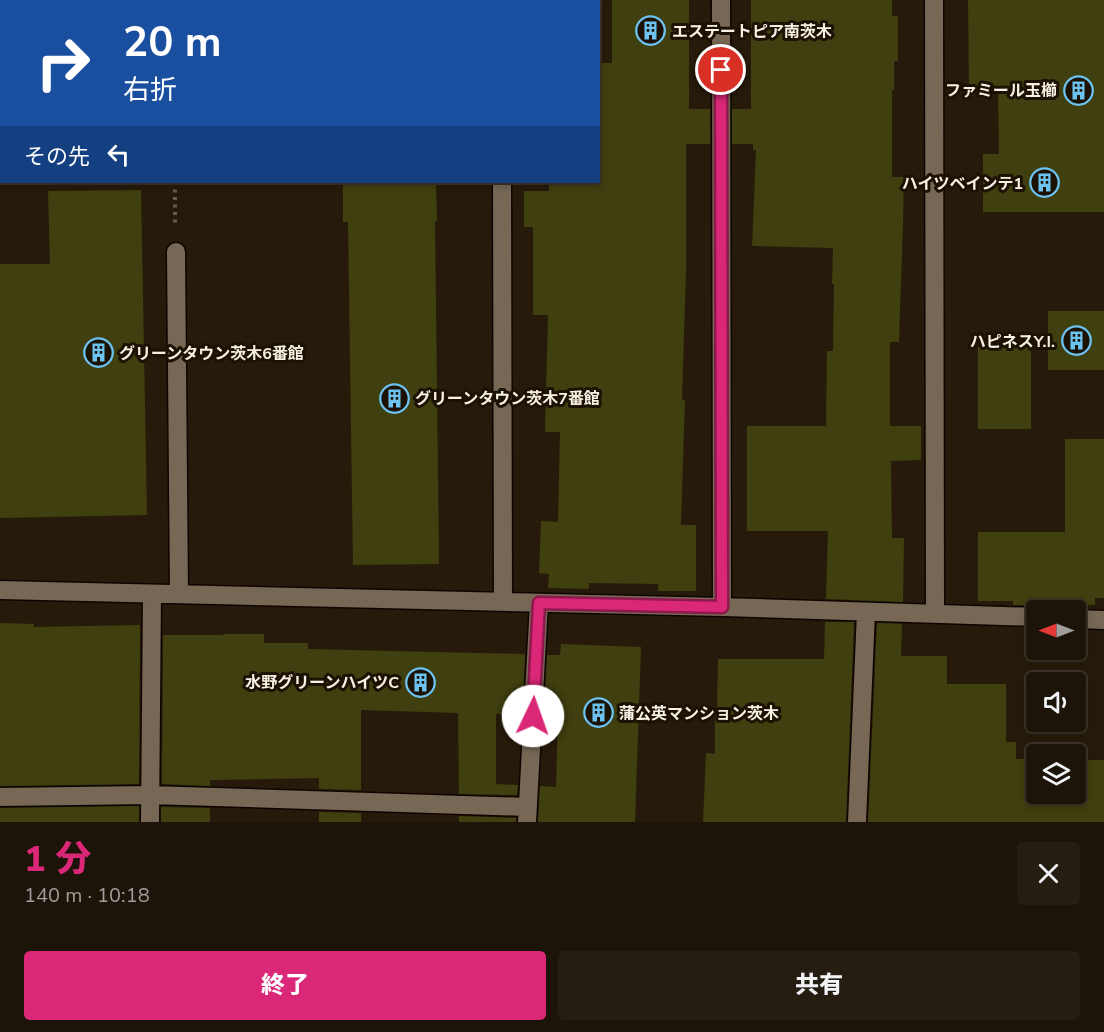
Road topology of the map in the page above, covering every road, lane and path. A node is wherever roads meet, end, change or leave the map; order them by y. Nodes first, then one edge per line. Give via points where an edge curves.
1 (721, 0) edge
2 (934, 0) edge
3 (175, 183) edge
4 (502, 183) edge
5 (176, 252) joint
6 (0, 590) edge
7 (152, 594) junction
8 (179, 594) junction
9 (503, 602) junction
10 (539, 603) junction
11 (722, 607) junction
12 (866, 612) junction
13 (935, 614) junction
14 (1026, 617) edge
15 (1086, 619) edge
16 (1104, 620) edge
17 (150, 795) junction
18 (0, 797) edge
19 (527, 815) edge
20 (150, 822) edge
21 (857, 822) edge

1 - 11 street
2 - 13 street
3 - 5 path
4 - 9 street
5 - 8 street
6 - 7 street
7 - 8 street
7 - 17 street
8 - 9 street
9 - 10 street
10 - 11 street
10 - 19 street
11 - 12 street
12 - 13 street
12 - 21 street
13 - 14 street
15 - 16 street
17 - 18 street
17 - 19 street
17 - 20 street

